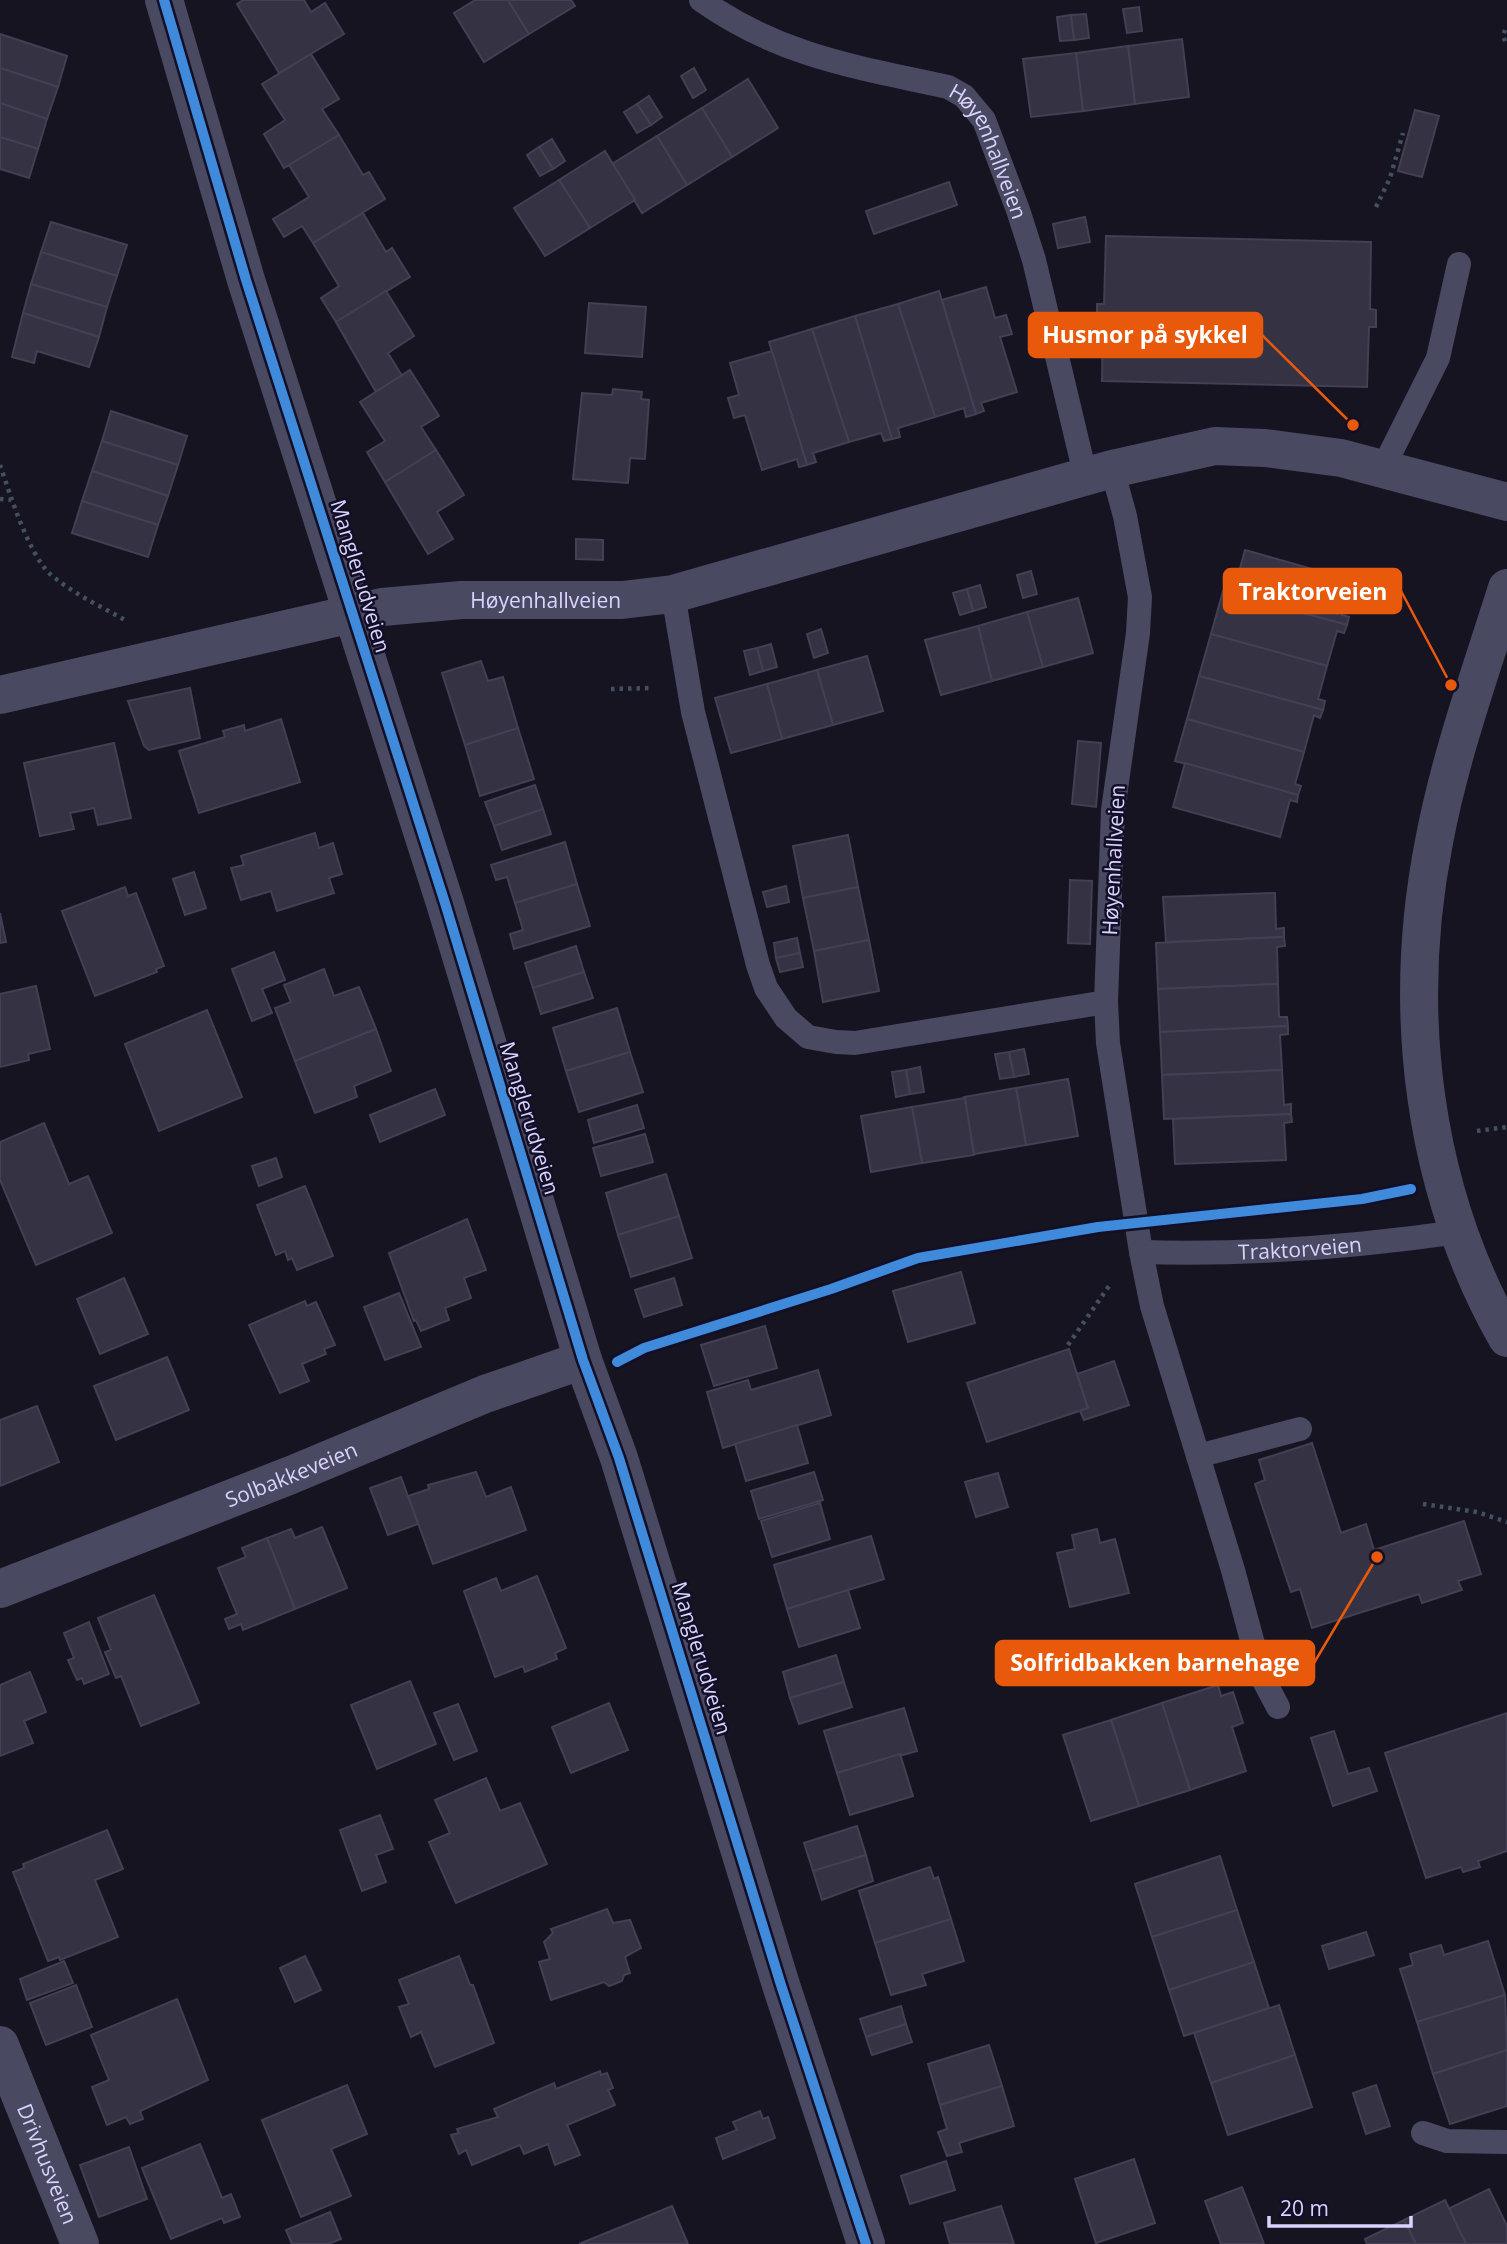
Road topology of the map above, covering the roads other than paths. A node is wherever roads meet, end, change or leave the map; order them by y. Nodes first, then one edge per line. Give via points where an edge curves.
1 (164, 0) edge
2 (701, 0) edge
3 (1460, 264) dead end
4 (1382, 470) junction
5 (1099, 474) junction
6 (1507, 502) edge
7 (1507, 588) edge
8 (673, 594) junction
9 (353, 615) junction
10 (0, 695) edge
11 (1106, 1002) junction
12 (1458, 1232) junction
13 (1141, 1252) junction
14 (1507, 1338) edge
15 (583, 1360) junction
16 (1300, 1429) dead end
17 (1198, 1456) junction
18 (0, 1589) edge
19 (1278, 1707) dead end
20 (0, 2045) edge
21 (1423, 2133) dead end
22 (1507, 2141) edge
23 (80, 2244) edge
24 (866, 2244) edge

1 - 9 street, Manglerudveien via 246,280
2 - 5 lane, Høyenhallveien via 746,29 817,58 948,87 964,96 984,120 1034,260
3 - 4 lane via 1438,358
4 - 5 street, Høyenhallveien via 1341,458 1215,446
4 - 6 street, Høyenhallveien
5 - 8 street, Høyenhallveien
5 - 11 lane, Høyenhallveien via 1125,516 1140,597 1113,810
7 - 12 street via 1434,840 1418,963 1424,1078 1436,1152
8 - 9 street, Høyenhallveien via 622,600 462,600 382,607
8 - 11 lane via 693,712 758,965 766,988 786,1018 808,1037 855,1043
9 - 10 street, Høyenhallveien
9 - 15 street, Manglerudveien
11 - 13 lane, Høyenhallveien via 1108,1043
12 - 13 lane, Traktorveien via 1367,1243 1183,1254
12 - 14 street
13 - 17 lane, Høyenhallveien via 1152,1306
15 - 18 street, Solbakkeveien via 485,1394
15 - 24 street, Manglerudveien via 619,1458
16 - 17 lane
17 - 19 lane, Høyenhallveien via 1262,1677
20 - 23 street, Drivhusveien
21 - 22 lane via 1447,2141

